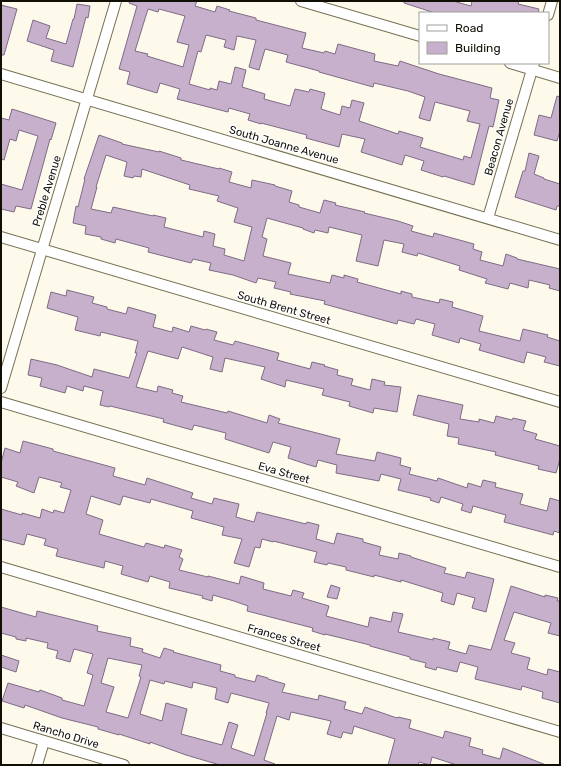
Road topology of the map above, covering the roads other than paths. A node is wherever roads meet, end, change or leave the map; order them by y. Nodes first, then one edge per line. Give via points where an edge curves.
1 (116, 1) edge
2 (301, 1) edge
3 (552, 1) edge
4 (549, 12) edge
5 (419, 36) edge
6 (518, 64) edge
7 (533, 66) edge
8 (1, 74) edge
9 (560, 78) edge
10 (87, 100) junction
11 (488, 218) junction
12 (1, 237) edge
13 (560, 240) edge
14 (42, 250) junction
15 (1, 388) edge
16 (1, 402) edge
17 (560, 402) edge
18 (1, 567) edge
19 (560, 567) edge
20 (1, 728) edge
21 (560, 732) edge
22 (44, 741) junction
23 (37, 765) edge
24 (124, 765) edge

1 - 10 street, Preble Avenue
2 - 5 street
3 - 4 street
6 - 7 street
7 - 9 street
7 - 11 street, Beacon Avenue
8 - 10 street, South Joanne Avenue
10 - 11 street, South Joanne Avenue
10 - 14 street, Preble Avenue
11 - 13 street, South Joanne Avenue
12 - 14 street, South Brent Street
14 - 15 street, Preble Avenue
14 - 17 street, South Brent Street
16 - 19 street, Eva Street
18 - 21 street, Frances Street
20 - 22 street, Rancho Drive
22 - 23 street
22 - 24 street, Rancho Drive

